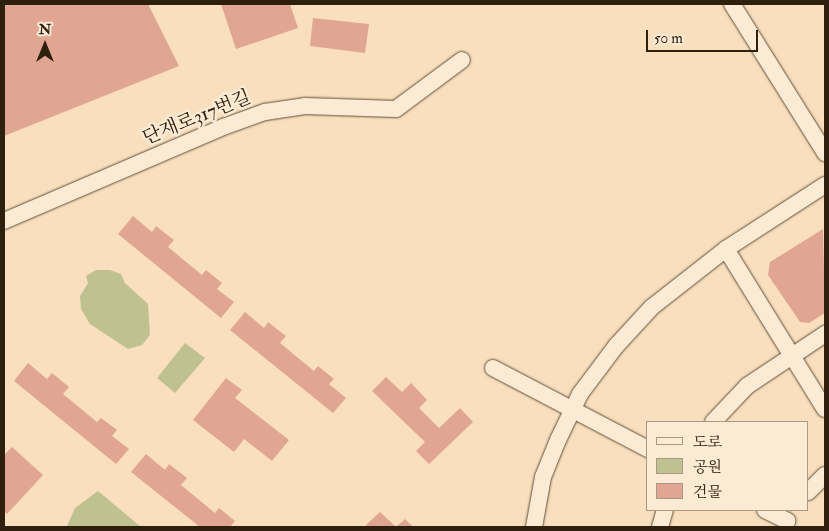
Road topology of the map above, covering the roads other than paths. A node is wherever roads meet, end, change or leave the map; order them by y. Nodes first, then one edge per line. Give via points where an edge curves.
1 (732, 4) edge
2 (462, 60) dead end
3 (825, 153) edge
4 (825, 185) edge
5 (4, 221) edge
6 (726, 249) junction
7 (825, 334) edge
8 (792, 355) junction
9 (493, 368) dead end
10 (574, 408) junction
11 (825, 409) edge
12 (714, 421) edge
13 (646, 448) edge
14 (825, 475) edge
15 (809, 491) edge
16 (665, 511) edge
17 (768, 511) edge
18 (789, 519) edge
19 (534, 527) edge
20 (660, 527) edge

1 - 3 street
2 - 5 street, 단재로317번길 via 396,108 305,106 265,112 223,126
4 - 6 street
6 - 8 street
6 - 10 street via 652,307 616,346
7 - 8 street
8 - 11 street
8 - 12 street via 747,386
9 - 10 street
10 - 13 street
10 - 19 street via 543,477
14 - 15 street
16 - 20 street
17 - 18 street

